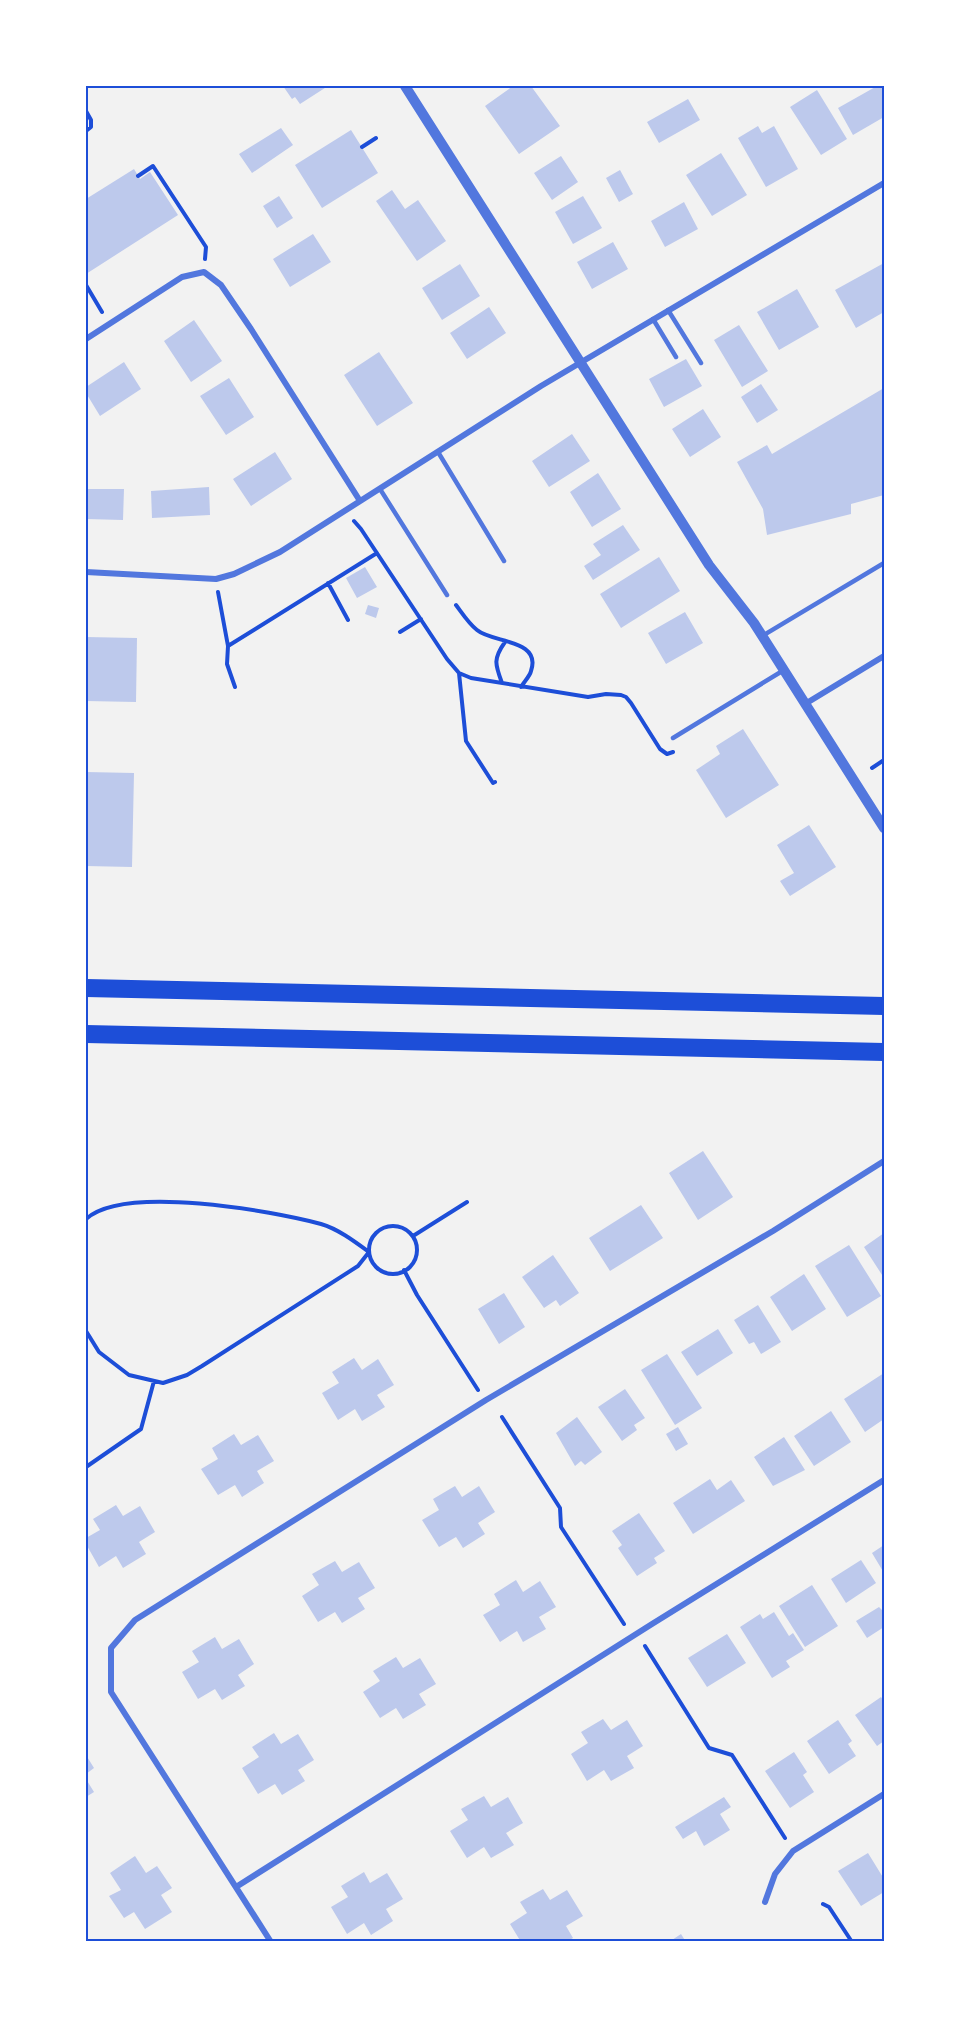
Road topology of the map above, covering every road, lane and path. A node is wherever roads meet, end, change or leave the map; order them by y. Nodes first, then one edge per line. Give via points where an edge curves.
1 (405, 86) edge
2 (86, 111) edge
3 (86, 131) edge
4 (375, 138) dead end
5 (362, 147) dead end
6 (138, 176) dead end
7 (885, 183) edge
8 (204, 272) junction
9 (86, 285) edge
10 (668, 310) junction
11 (653, 319) junction
12 (108, 323) junction
13 (86, 339) edge
14 (676, 357) dead end
15 (581, 363) junction
16 (701, 363) dead end
17 (438, 452) junction
18 (380, 489) junction
19 (360, 501) junction
20 (361, 529) dead end
21 (377, 553) junction
22 (504, 561) dead end
23 (885, 563) edge
24 (86, 572) edge
25 (216, 579) junction
26 (328, 583) junction
27 (447, 595) joint
28 (421, 619) junction
29 (348, 620) dead end
30 (400, 632) dead end
31 (762, 636) junction
32 (506, 642) junction
33 (228, 646) junction
34 (885, 657) edge
35 (783, 670) junction
36 (459, 673) junction
37 (502, 683) junction
38 (235, 687) dead end
39 (521, 687) junction
40 (805, 704) junction
41 (674, 738) dead end
42 (663, 753) dead end
43 (885, 760) edge
44 (872, 768) dead end
45 (495, 782) dead end
46 (885, 828) edge
47 (86, 987) edge
48 (885, 1006) edge
49 (86, 1034) edge
50 (885, 1053) edge
51 (885, 1161) edge
52 (467, 1202) dead end
53 (86, 1219) edge
54 (413, 1236) junction
55 (369, 1252) junction
56 (404, 1270) junction
57 (86, 1331) edge
58 (511, 1375) dead end
59 (154, 1381) junction
60 (516, 1383) junction
61 (480, 1394) dead end
62 (502, 1417) dead end
63 (86, 1467) edge
64 (885, 1480) edge
65 (624, 1624) dead end
66 (644, 1645) dead end
67 (885, 1794) edge
68 (785, 1838) dead end
69 (236, 1887) junction
70 (765, 1902) dead end
71 (823, 1904) dead end
72 (271, 1941) edge
73 (852, 1941) edge

1 - 15 street
2 - 3 path via 91,120
4 - 5 path
6 - 8 path via 153,166 206,247
7 - 10 street
8 - 12 street via 182,277
8 - 19 street via 221,285
9 - 12 path
10 - 11 street
10 - 16 lane
11 - 14 lane
11 - 15 street
12 - 13 street
15 - 17 street
15 - 31 street via 710,565
17 - 18 street
17 - 22 lane
18 - 19 street
18 - 27 lane
19 - 25 street via 280,552
20 - 21 path
21 - 26 path
21 - 28 path
23 - 31 lane
24 - 25 street
25 - 33 path
26 - 29 path
26 - 33 path
27 - 32 path via 478,631
28 - 30 path
28 - 36 path
31 - 35 street
32 - 37 path via 495,658
32 - 39 path via 518,644 529,652 532,660 532,670
33 - 38 path via 227,664
34 - 40 street
35 - 40 street
35 - 41 lane
36 - 37 path
36 - 45 path via 466,741
37 - 39 path
39 - 42 path via 588,697 626,697
40 - 46 street
43 - 44 path
47 - 48 highway
49 - 50 highway
51 - 60 street
52 - 54 path
53 - 55 path via 93,1212 119,1204 150,1201 227,1206 322,1225
54 - 55 path via 400,1227 384,1227 372,1237
54 - 56 path via 415,1259
55 - 56 path via 382,1271
55 - 59 path via 358,1266 187,1375 163,1383
56 - 61 path
57 - 59 path via 99,1352 129,1375
58 - 60 lane
59 - 63 path via 141,1429
60 - 69 street via 135,1620 111,1648 111,1692
62 - 65 path via 560,1508 561,1527
64 - 69 street
66 - 68 path via 710,1748 732,1755
67 - 70 street via 793,1851 775,1874
69 - 72 street
71 - 73 path

